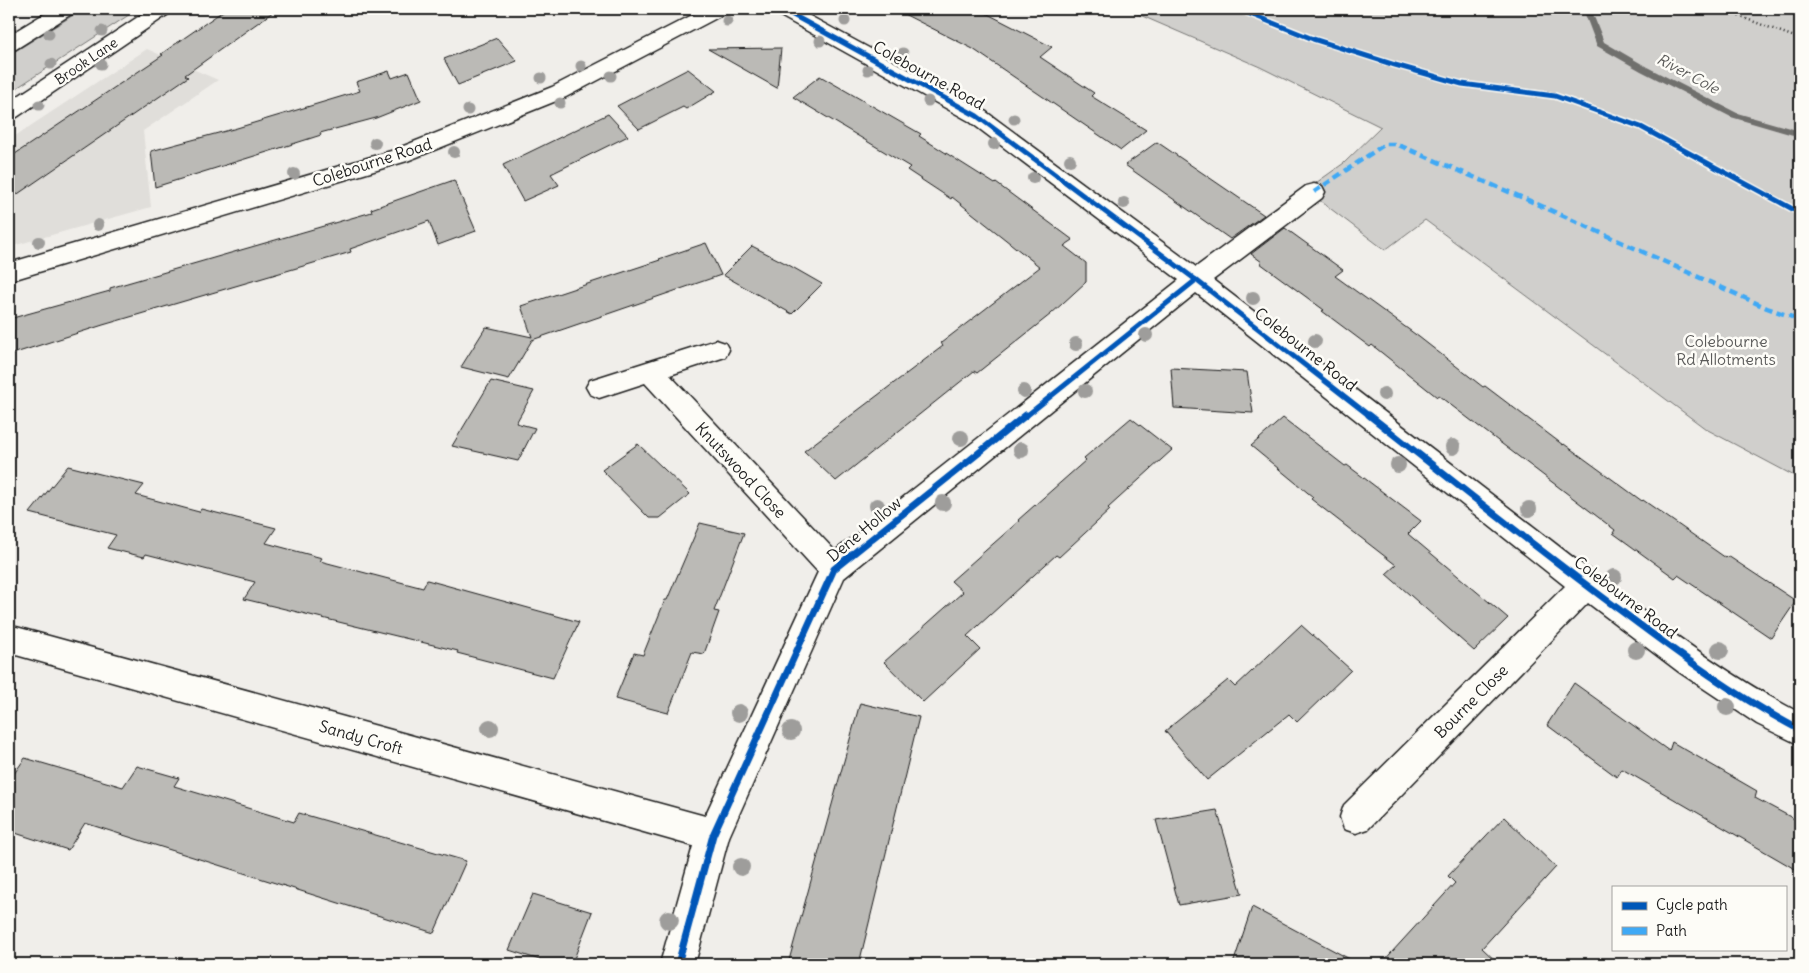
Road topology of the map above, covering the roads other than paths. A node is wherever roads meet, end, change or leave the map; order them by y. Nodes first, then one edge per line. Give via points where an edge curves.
1 (66, 9) edge
2 (163, 9) edge
3 (719, 9) edge
4 (782, 9) edge
5 (9, 44) edge
6 (9, 112) edge
7 (1314, 192) dead end
8 (9, 272) edge
9 (1196, 280) junction
10 (716, 350) dead end
11 (649, 370) junction
12 (599, 386) dead end
13 (834, 569) junction
14 (1586, 585) junction
15 (9, 640) edge
16 (1800, 730) edge
17 (1356, 817) dead end
18 (713, 835) junction
19 (678, 964) edge

1 - 5 street
2 - 6 street, Brook Lane
3 - 8 street, Colebourne Road via 559,92 399,156
4 - 9 street, Colebourne Road via 977,116
7 - 9 street, Dene Hollow
9 - 13 street, Dene Hollow
9 - 14 street, Colebourne Road
10 - 11 street
11 - 12 street
11 - 13 street, Knutswood Close
13 - 18 street, Dene Hollow
14 - 16 street, Colebourne Road via 1690,662 1768,714
14 - 17 street, Bourne Close
15 - 18 street, Sandy Croft
18 - 19 street, Dene Hollow

